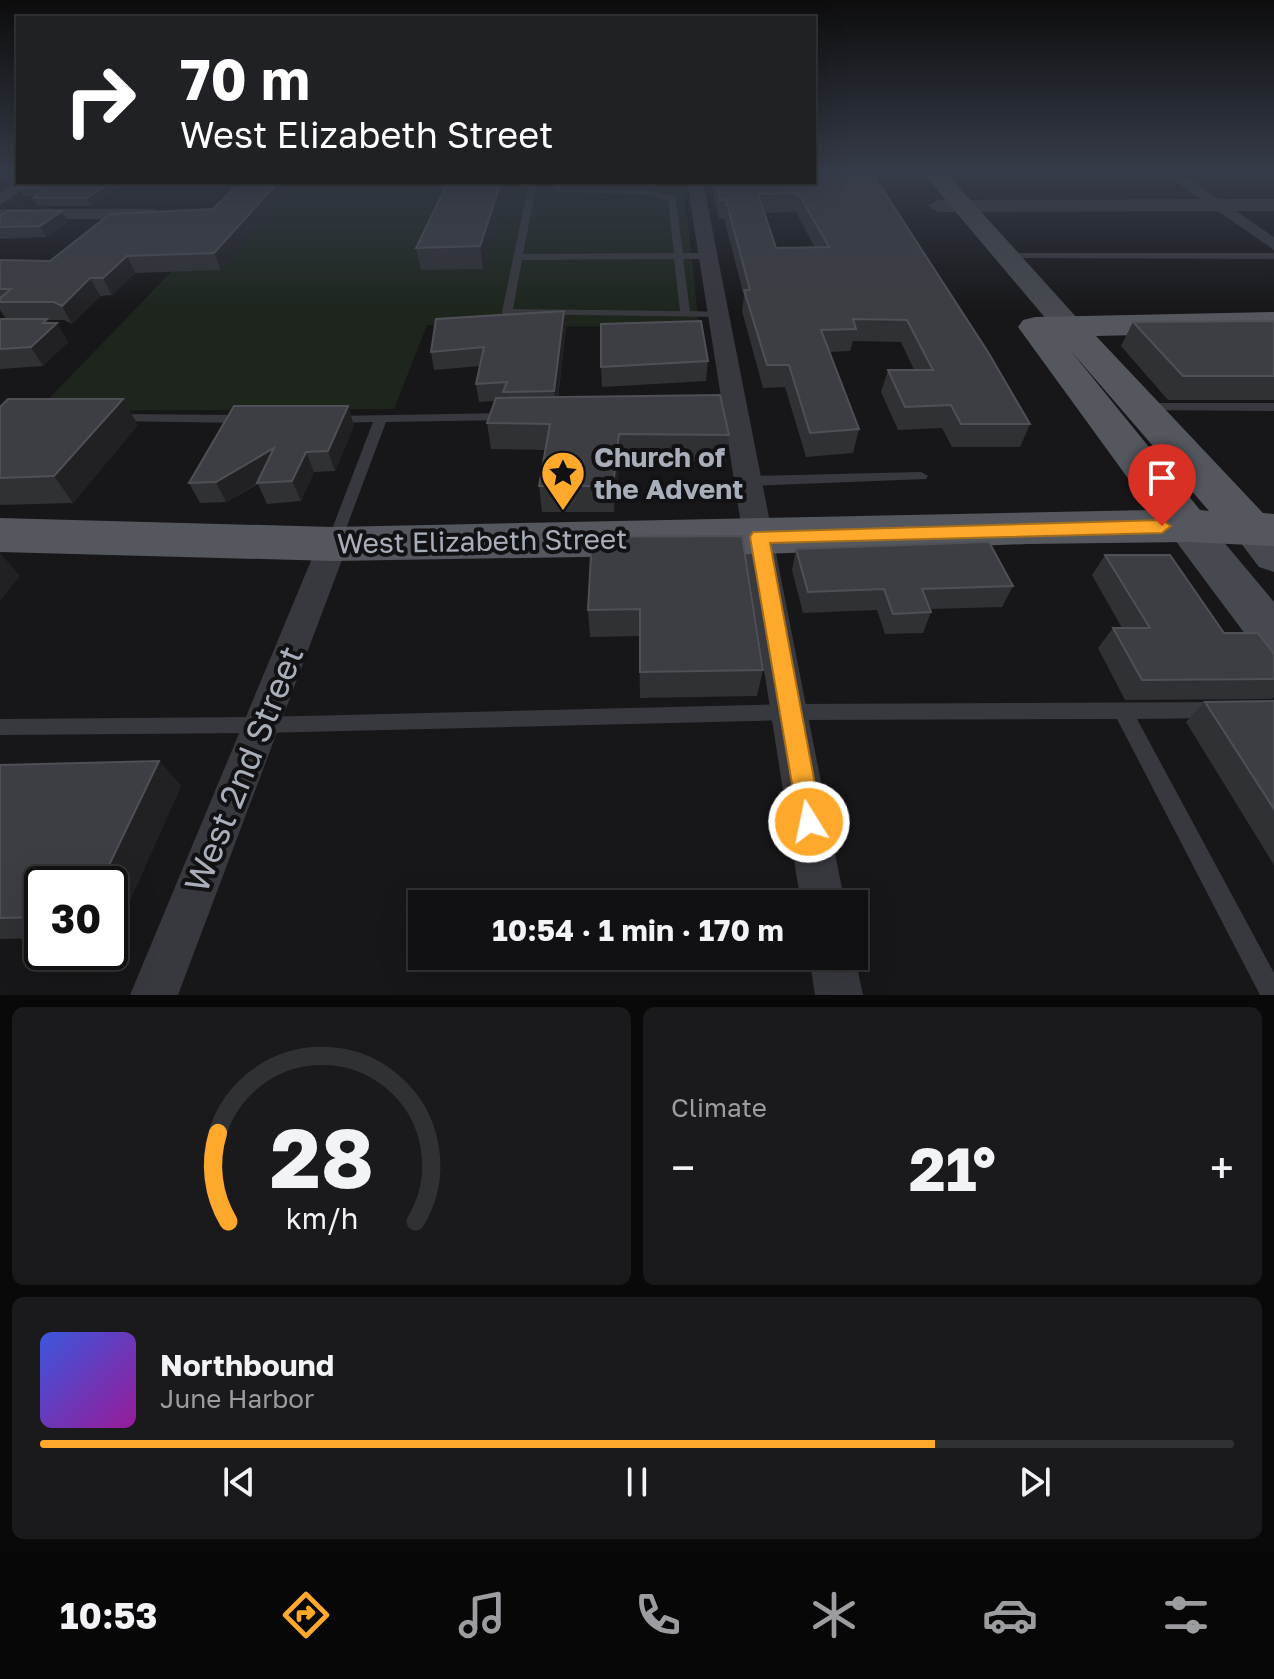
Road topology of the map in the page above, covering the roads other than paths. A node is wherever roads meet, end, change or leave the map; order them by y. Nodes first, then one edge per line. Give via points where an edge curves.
1 (526, 219) edge
2 (674, 219) edge
3 (702, 219) edge
4 (958, 219) edge
5 (966, 219) edge
6 (1237, 219) edge
7 (1274, 245) edge
8 (677, 256) junction
9 (709, 256) junction
10 (1007, 256) junction
11 (1274, 256) edge
12 (518, 257) junction
13 (980, 258) junction
14 (685, 314) junction
15 (719, 315) junction
16 (1274, 322) edge
17 (1052, 327) junction
18 (1142, 407) junction
19 (1274, 407) edge
20 (1099, 408) junction
21 (523, 416) edge
22 (96, 418) edge
23 (255, 419) edge
24 (318, 419) edge
25 (381, 419) junction
26 (921, 476) dead end
27 (750, 481) junction
28 (1187, 526) junction
29 (0, 535) edge
30 (760, 537) junction
31 (1267, 538) edge
32 (333, 544) junction
33 (1274, 636) edge
34 (1229, 710) edge
35 (1123, 711) junction
36 (790, 712) junction
37 (261, 725) junction
38 (0, 727) edge
39 (821, 890) edge
40 (835, 970) edge
41 (154, 995) edge
42 (839, 995) edge
43 (1273, 995) edge

1 - 12 lane
2 - 8 lane
3 - 9 street
4 - 13 main road
5 - 10 main road
6 - 7 street
8 - 9 lane
8 - 12 lane
8 - 14 lane
9 - 15 street
10 - 11 lane
10 - 13 main road
10 - 17 main road
12 - 14 lane via 507,312
13 - 17 main road
14 - 15 lane
15 - 27 street via 730,415
16 - 17 main road
17 - 18 main road
17 - 20 main road
18 - 19 lane
18 - 20 main road
18 - 31 main road
20 - 28 main road
21 - 25 lane
22 - 23 lane
24 - 25 lane
25 - 32 lane
26 - 27 lane
27 - 30 street
28 - 30 main road, West Elizabeth Street
28 - 31 main road, West Elizabeth Street
28 - 33 main road
29 - 32 main road, West Elizabeth Street
30 - 32 main road, West Elizabeth Street
30 - 36 street
32 - 37 street, West 2nd Street
34 - 35 lane
35 - 36 lane
35 - 43 lane
36 - 37 lane
36 - 39 street
37 - 38 lane
37 - 41 street, West 2nd Street
40 - 42 street

